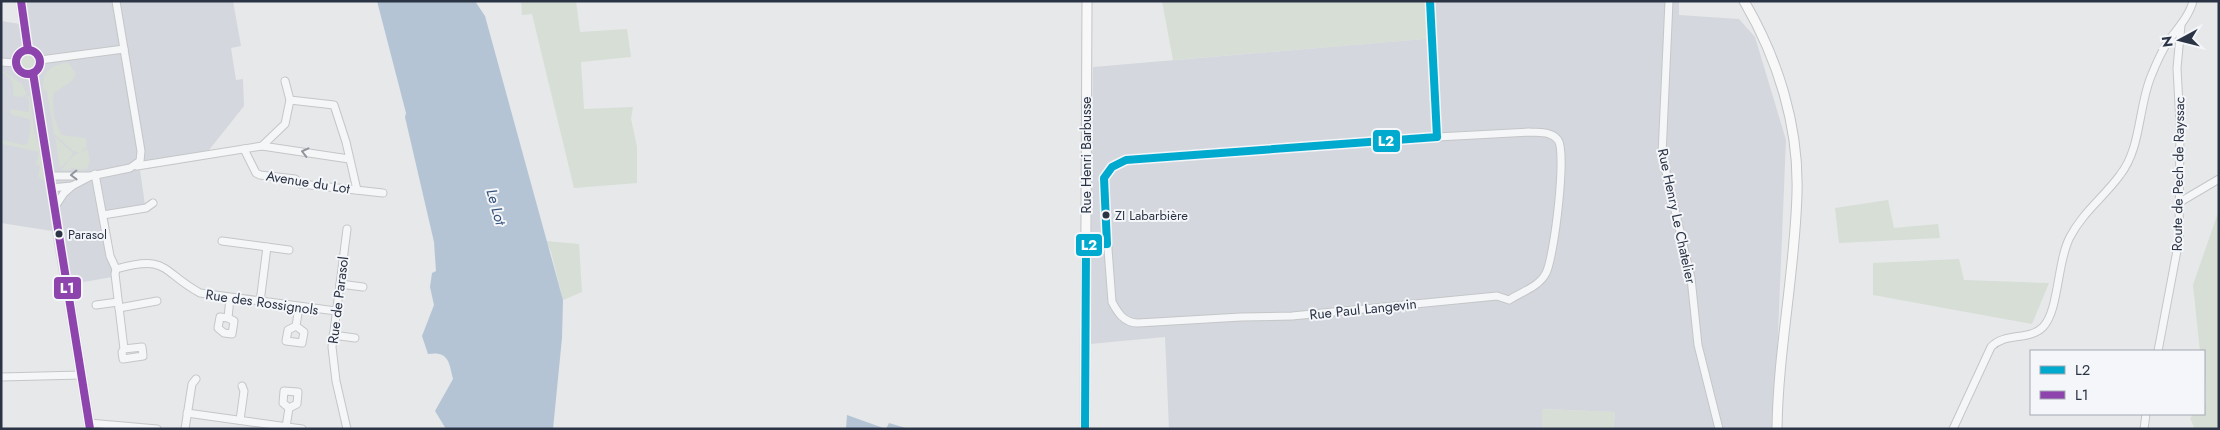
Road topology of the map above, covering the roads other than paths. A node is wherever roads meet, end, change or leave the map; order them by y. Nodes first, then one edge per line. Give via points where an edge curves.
1 (21, 1) edge
2 (116, 1) edge
3 (1087, 1) edge
4 (1430, 1) edge
5 (1669, 1) edge
6 (1744, 1) edge
7 (2193, 1) edge
8 (2181, 25) junction
9 (28, 50) junction
10 (124, 50) junction
11 (40, 60) junction
12 (1, 62) edge
13 (16, 63) junction
14 (33, 74) junction
15 (285, 81) dead end
16 (290, 100) junction
17 (1437, 137) junction
18 (262, 146) junction
19 (244, 149) junction
20 (349, 159) junction
21 (136, 166) junction
22 (93, 175) junction
23 (49, 176) junction
24 (2219, 180) edge
25 (72, 186) junction
26 (51, 188) junction
27 (357, 190) junction
28 (383, 193) dead end
29 (2180, 202) junction
30 (153, 203) dead end
31 (54, 208) junction
32 (103, 216) junction
33 (347, 229) dead end
34 (222, 241) dead end
35 (1086, 244) junction
36 (1107, 244) junction
37 (267, 247) junction
38 (289, 250) dead end
39 (116, 269) junction
40 (340, 284) junction
41 (363, 287) dead end
42 (230, 298) junction
43 (157, 301) dead end
44 (260, 302) junction
45 (118, 305) junction
46 (96, 306) dead end
47 (299, 307) junction
48 (336, 311) junction
49 (228, 318) dead end
50 (296, 326) dead end
51 (333, 335) junction
52 (355, 338) dead end
53 (124, 349) dead end
54 (2158, 350) edge
55 (81, 375) junction
56 (1, 377) edge
57 (196, 379) dead end
58 (242, 386) dead end
59 (289, 408) dead end
60 (187, 413) junction
61 (2146, 415) edge
62 (240, 420) junction
63 (90, 426) edge
64 (255, 426) edge
65 (286, 427) junction
66 (157, 429) edge
67 (185, 429) edge
68 (302, 429) edge
69 (347, 429) edge
70 (1084, 429) edge
71 (1719, 429) edge
72 (1777, 429) edge
73 (1953, 429) edge
74 (2144, 429) edge

1 - 9 main road
2 - 10 street
3 - 35 main road, Rue Henri Barbusse
4 - 17 street
5 - 71 street, Rue Henry Le Chatelier via 1662,155 1691,278 1698,345
6 - 72 main road via 1778,72 1790,118 1796,164 1797,193 1781,346
7 - 8 street
8 - 29 street, Route de Pech de Rayssac via 2177,68
8 - 73 street via 2151,76 2126,165 2090,207 2070,237 2059,270 2050,316 2035,332 2000,339 1991,347
9 - 11 main road via 37,54
9 - 13 main road via 18,56
10 - 11 street
10 - 21 street via 141,151
11 - 14 main road via 39,68
12 - 13 street
13 - 14 main road via 22,72
14 - 23 main road
15 - 16 street
16 - 18 street via 285,124
16 - 20 street, Avenue du Lot via 334,105
17 - 36 street, Rue Paul Langevin via 1126,160 1112,167 1104,178
17 - 36 street, Rue Paul Langevin via 1548,133 1559,141 1562,156 1546,274 1539,282 1509,300 1497,296 1292,316 1132,323 1127,322 1112,302
18 - 19 street
20 -> 18 street
19 - 21 street
19 - 27 street, Avenue du Lot via 260,175 295,179 301,184
20 - 27 street, Avenue du Lot
21 - 22 street
22 -> 23 street
22 - 25 street
22 - 32 street
23 - 26 main road
24 - 29 street
25 - 26 street
25 - 31 street
26 - 31 main road
27 - 28 street, Avenue du Lot
29 - 54 street, Route de Pech de Rayssac via 2177,256
30 - 32 street via 146,208
31 - 55 main road
32 - 39 street via 110,256
33 - 40 street, Rue de Parasol
34 - 37 street
35 - 36 street
35 - 70 main road, Rue Henri Barbusse
37 - 38 street
37 - 44 street
39 - 42 street, Rue des Rossignols via 148,263 160,265 200,294
39 - 45 street
40 - 41 street
40 - 48 street, Rue de Parasol
42 - 44 street, Rue des Rossignols
42 - 49 street
43 - 45 street
44 - 47 street, Rue des Rossignols
45 - 46 street
45 - 53 street
47 - 48 street, Rue des Rossignols
47 - 50 street
48 - 51 street, Rue de Parasol
51 - 52 street
51 - 69 street, Rue de Parasol via 336,381
55 - 56 street
55 - 63 main road
57 - 60 street via 192,384
58 - 62 street
59 - 65 street
60 - 62 street
60 - 67 street
61 - 74 street
62 - 64 street
63 - 66 street
64 - 65 street
65 - 68 street

